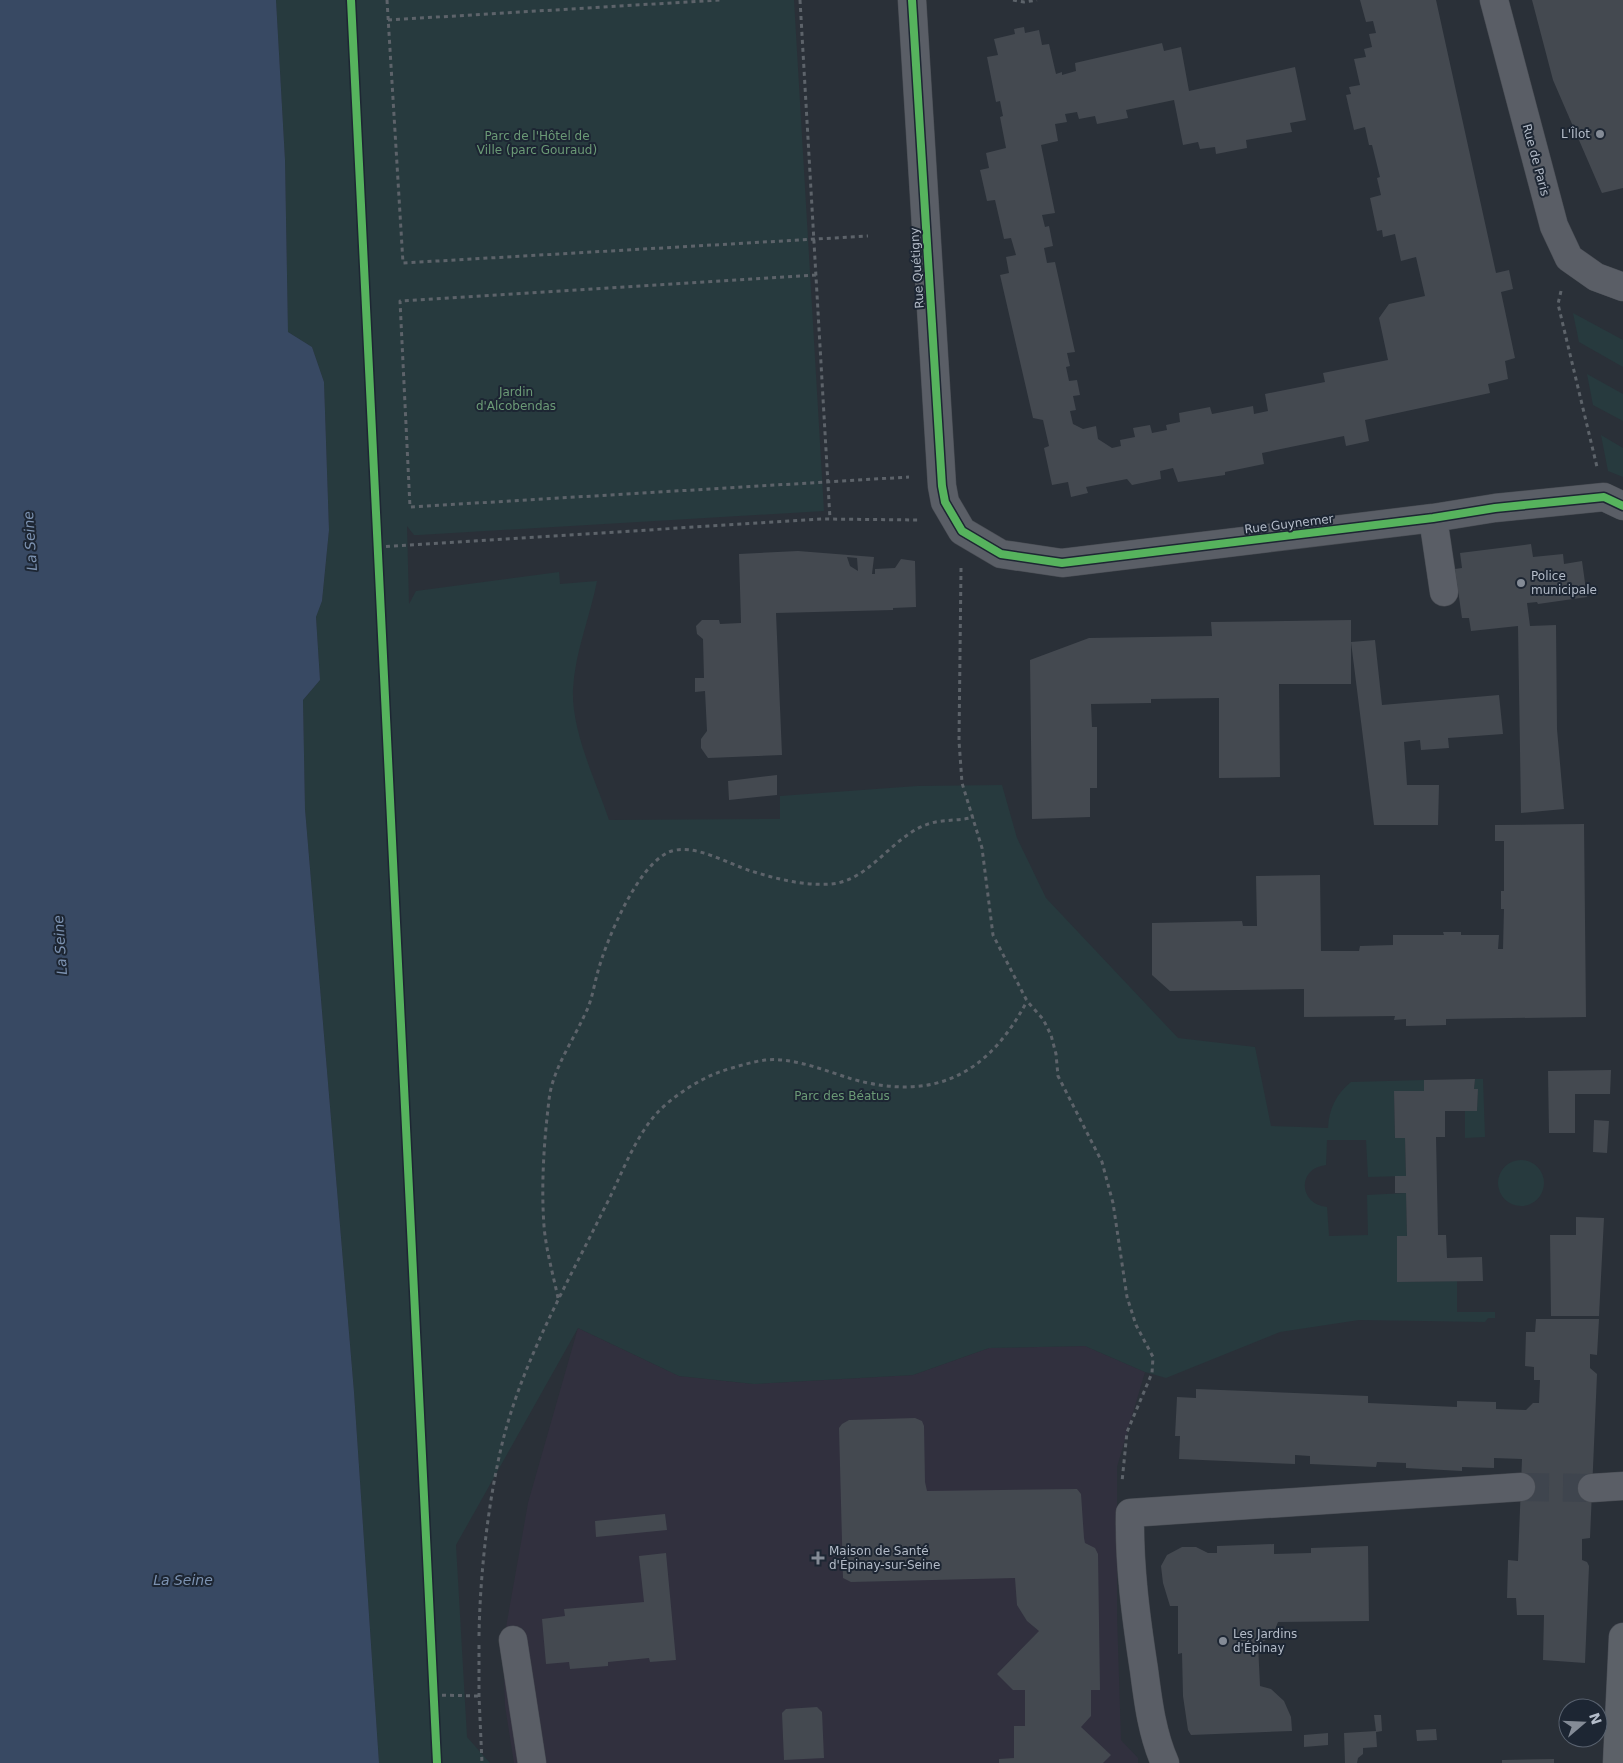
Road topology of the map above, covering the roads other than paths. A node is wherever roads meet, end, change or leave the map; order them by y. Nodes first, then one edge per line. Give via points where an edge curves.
1 (912, 0) edge
2 (1494, 0) edge
3 (1623, 287) edge
4 (1623, 506) edge
5 (1433, 518) junction
6 (959, 525) joint
7 (1444, 592) dead end
8 (1623, 1486) edge
9 (1521, 1487) tunnel mouth
10 (1592, 1488) tunnel mouth
11 (1623, 1637) edge
12 (513, 1640) dead end
13 (532, 1763) edge
14 (1165, 1763) edge
15 (1617, 1763) edge

1 - 6 street, Rue Quétigny via 941,475 946,502
2 - 3 street, Rue de Paris via 1554,226 1569,258 1596,277
4 - 5 street, Rue Guynemer via 1604,497
5 - 6 street, Rue Guynemer via 1062,563 1001,554
5 - 7 street
8 - 10 street
9 - 14 street via 1130,1513 1129,1556 1141,1653 1152,1722
11 - 15 main road
12 - 13 street

